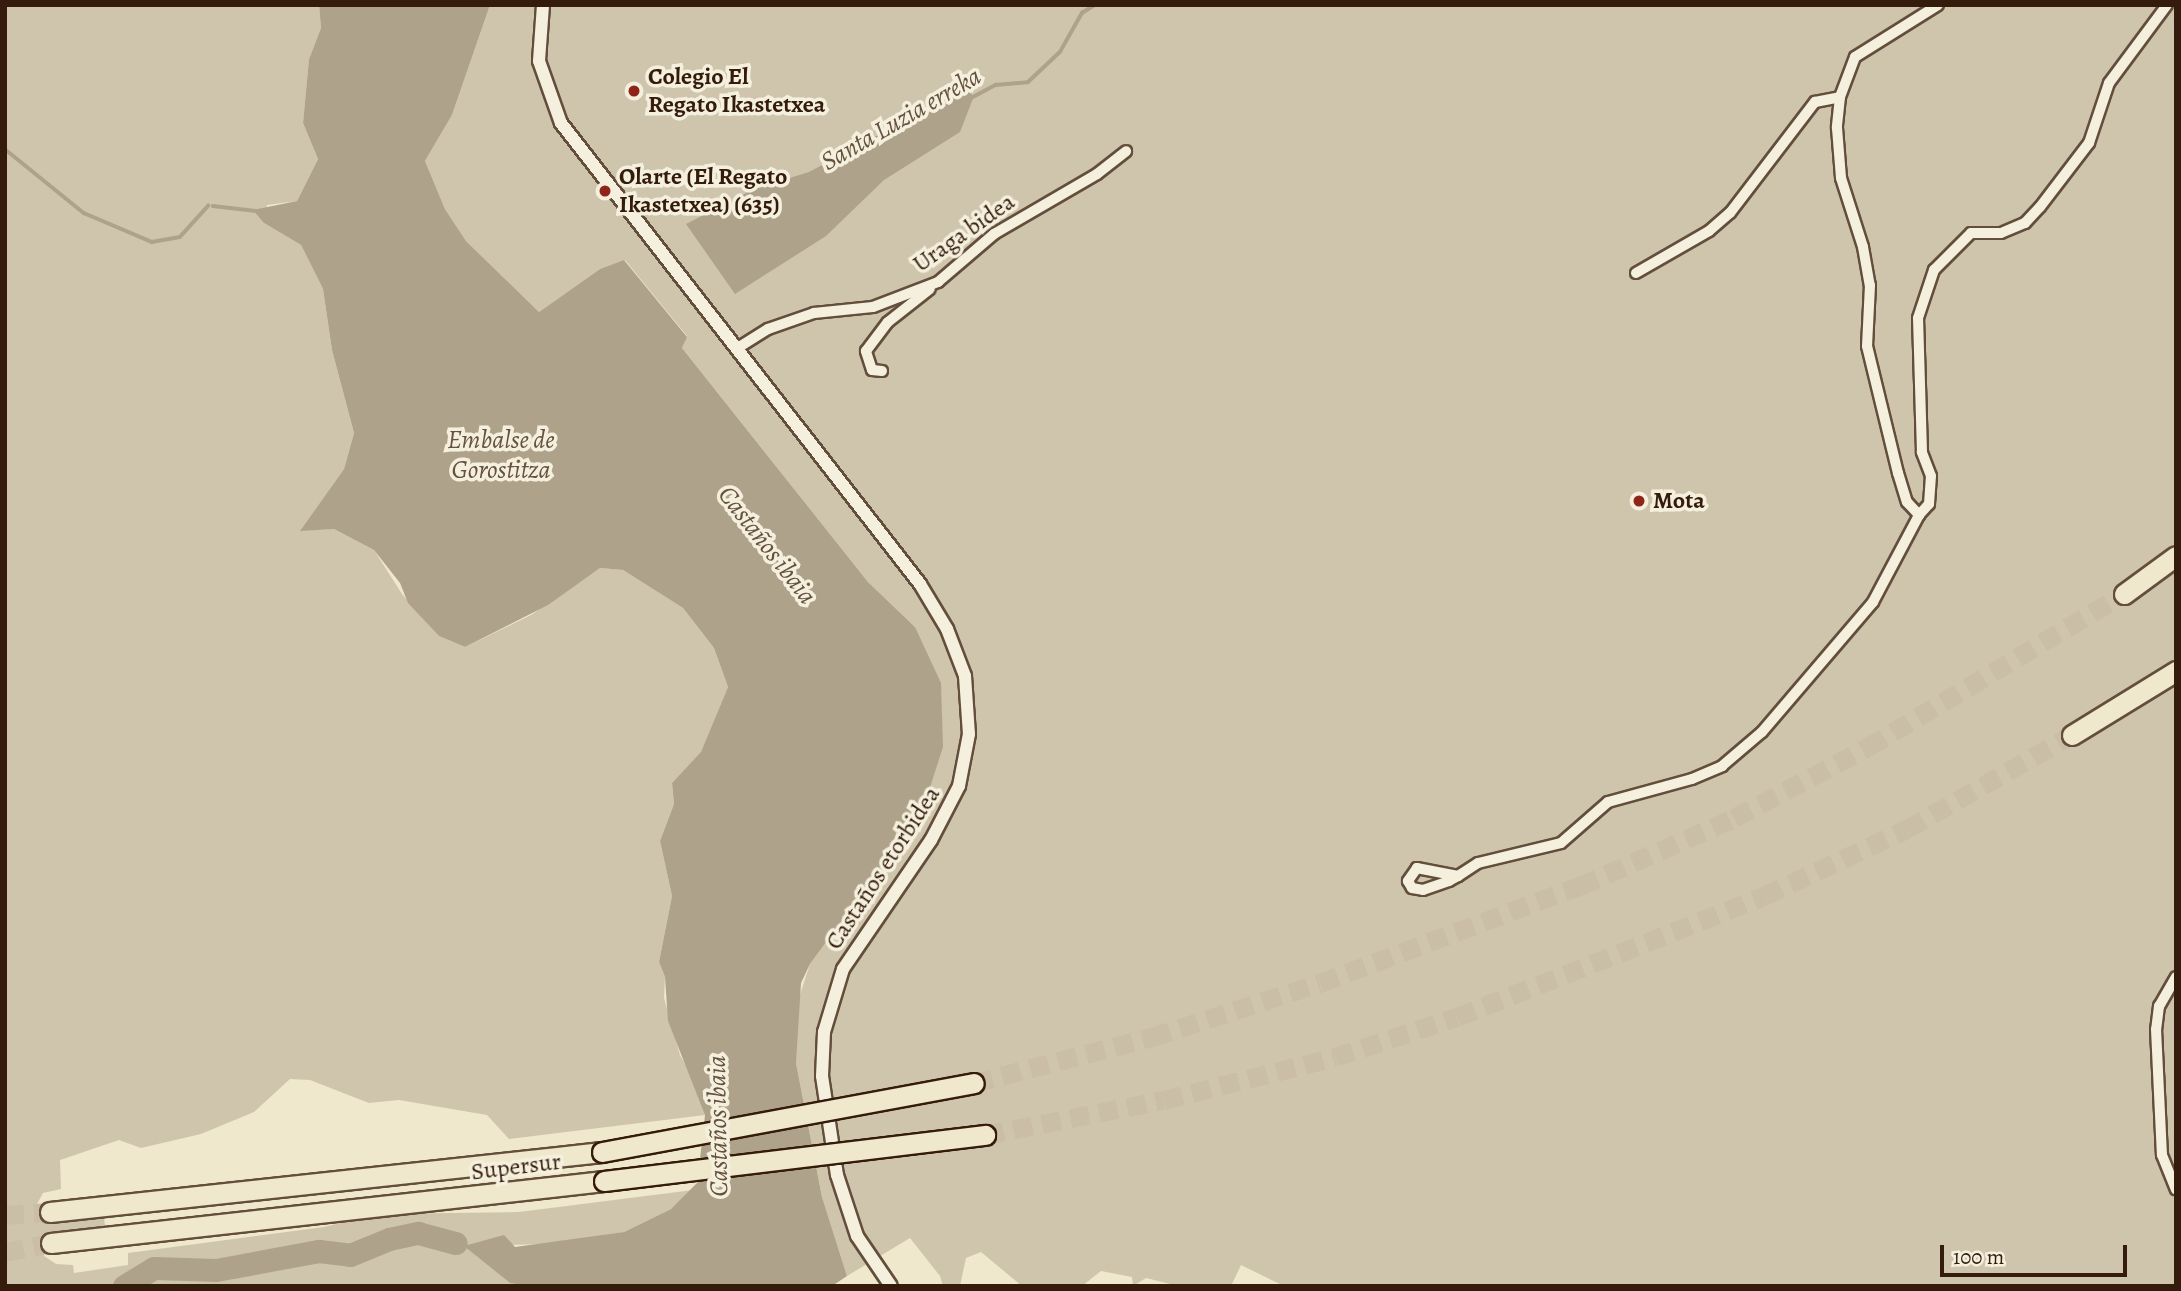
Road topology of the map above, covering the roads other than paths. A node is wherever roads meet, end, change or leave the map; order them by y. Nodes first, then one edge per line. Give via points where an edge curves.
1 (542, 5) edge
2 (1938, 5) edge
3 (2167, 5) edge
4 (1840, 97) junction
5 (1126, 151) dead end
6 (1636, 273) dead end
7 (938, 282) junction
8 (736, 349) junction
9 (882, 371) dead end
10 (1919, 515) junction
11 (2176, 556) edge
12 (2124, 594) tunnel mouth
13 (2176, 671) edge
14 (2072, 735) tunnel mouth
15 (1458, 876) dead end
16 (2176, 976) edge
17 (974, 1083) tunnel mouth
18 (985, 1135) tunnel mouth
19 (2176, 1189) edge
20 (50, 1212) tunnel mouth
21 (51, 1243) tunnel mouth
22 (891, 1286) edge

1 - 8 street, Castaños etorbidea via 539,61 561,123
2 - 4 street via 1855,57
3 - 10 street via 2109,83 2089,143 2040,207 2025,223 2001,233 1971,233 1934,270 1918,318 1922,452 1931,477 1930,504
4 - 6 street via 1815,102 1730,213 1709,231
4 - 10 street via 1841,178 1870,285 1867,346 1898,473 1908,502
5 - 7 street, Uraga bidea via 1097,174 994,234
7 - 8 street, Uraga bidea via 873,307 814,313 768,329
7 - 9 street via 874,339 865,358 872,370
8 - 22 street, Castaños etorbidea via 920,584 956,648 969,698 968,749 950,809 843,969 824,1032 822,1076 830,1143 845,1206 873,1264
10 - 15 street via 1873,602 1762,732 1722,766 1608,802 1562,843 1478,863
11 - 12 highway
13 - 14 highway
16 - 19 street via 2159,1006 2155,1030 2162,1155
17 - 20 highway, Supersur, bridge via 601,1152
18 - 21 highway, Supersur, bridge

